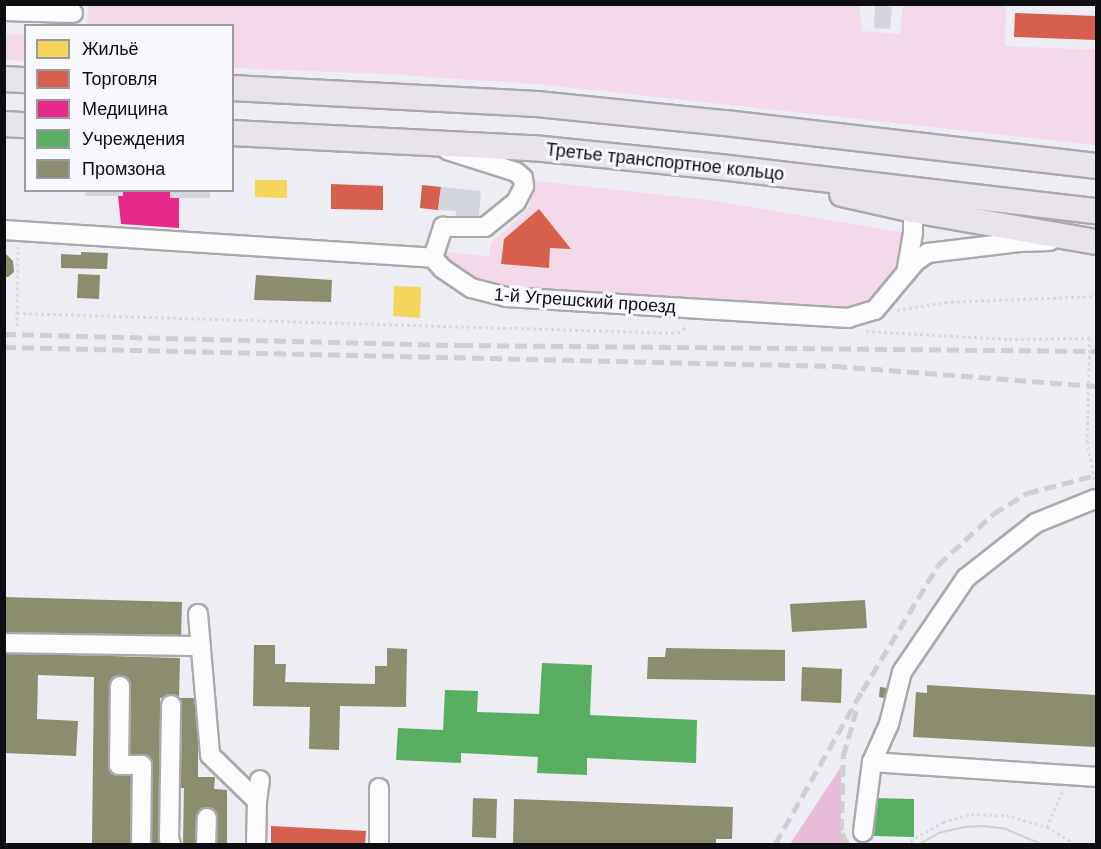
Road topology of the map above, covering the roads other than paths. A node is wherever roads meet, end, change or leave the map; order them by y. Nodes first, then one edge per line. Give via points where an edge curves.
1 (4, 10) edge
2 (73, 13) dead end
3 (4, 79) edge
4 (24, 80) edge
5 (234, 88) edge
6 (4, 124) edge
7 (24, 124) edge
8 (234, 133) edge
9 (411, 140) junction
10 (1096, 166) edge
11 (720, 167) junction
12 (914, 210) junction
13 (1096, 211) edge
14 (4, 230) edge
15 (1091, 241) edge
16 (434, 258) junction
17 (906, 273) junction
18 (1095, 499) edge
19 (198, 614) dead end
20 (4, 643) edge
21 (201, 646) junction
22 (120, 686) dead end
23 (171, 705) dead end
24 (872, 762) junction
25 (1096, 777) edge
26 (260, 780) dead end
27 (380, 788) dead end
28 (257, 801) junction
29 (207, 818) dead end
30 (863, 832) dead end
31 (141, 844) edge
32 (171, 844) edge
33 (206, 844) edge
34 (256, 844) edge
35 (380, 844) edge

1 - 2 street
3 - 4 main road
5 - 10 main road via 549,105
6 - 7 main road
8 - 9 main road, Третье транспортное кольцо
9 - 11 main road, Третье транспортное кольцо
9 - 16 street via 507,167 523,178 522,193 516,202 485,227 443,226
11 - 12 main road
11 - 13 main road, Третье транспортное кольцо
12 - 15 main road
12 - 17 street, 1-й Угрешский проезд
14 - 16 street
15 - 17 street, 1-й Угрешский проезд via 1019,242 928,253
16 - 17 street, 1-й Угрешский проезд via 471,288 506,297 848,318 860,323 885,302
18 - 24 street via 1036,523 966,578 902,672 889,724
19 - 21 street
20 - 21 street
21 - 28 street via 210,755
22 - 31 street via 119,765 142,765
23 - 32 street
24 - 25 street
24 - 30 street
26 - 28 street
27 - 35 street
28 - 34 street
29 - 33 street

